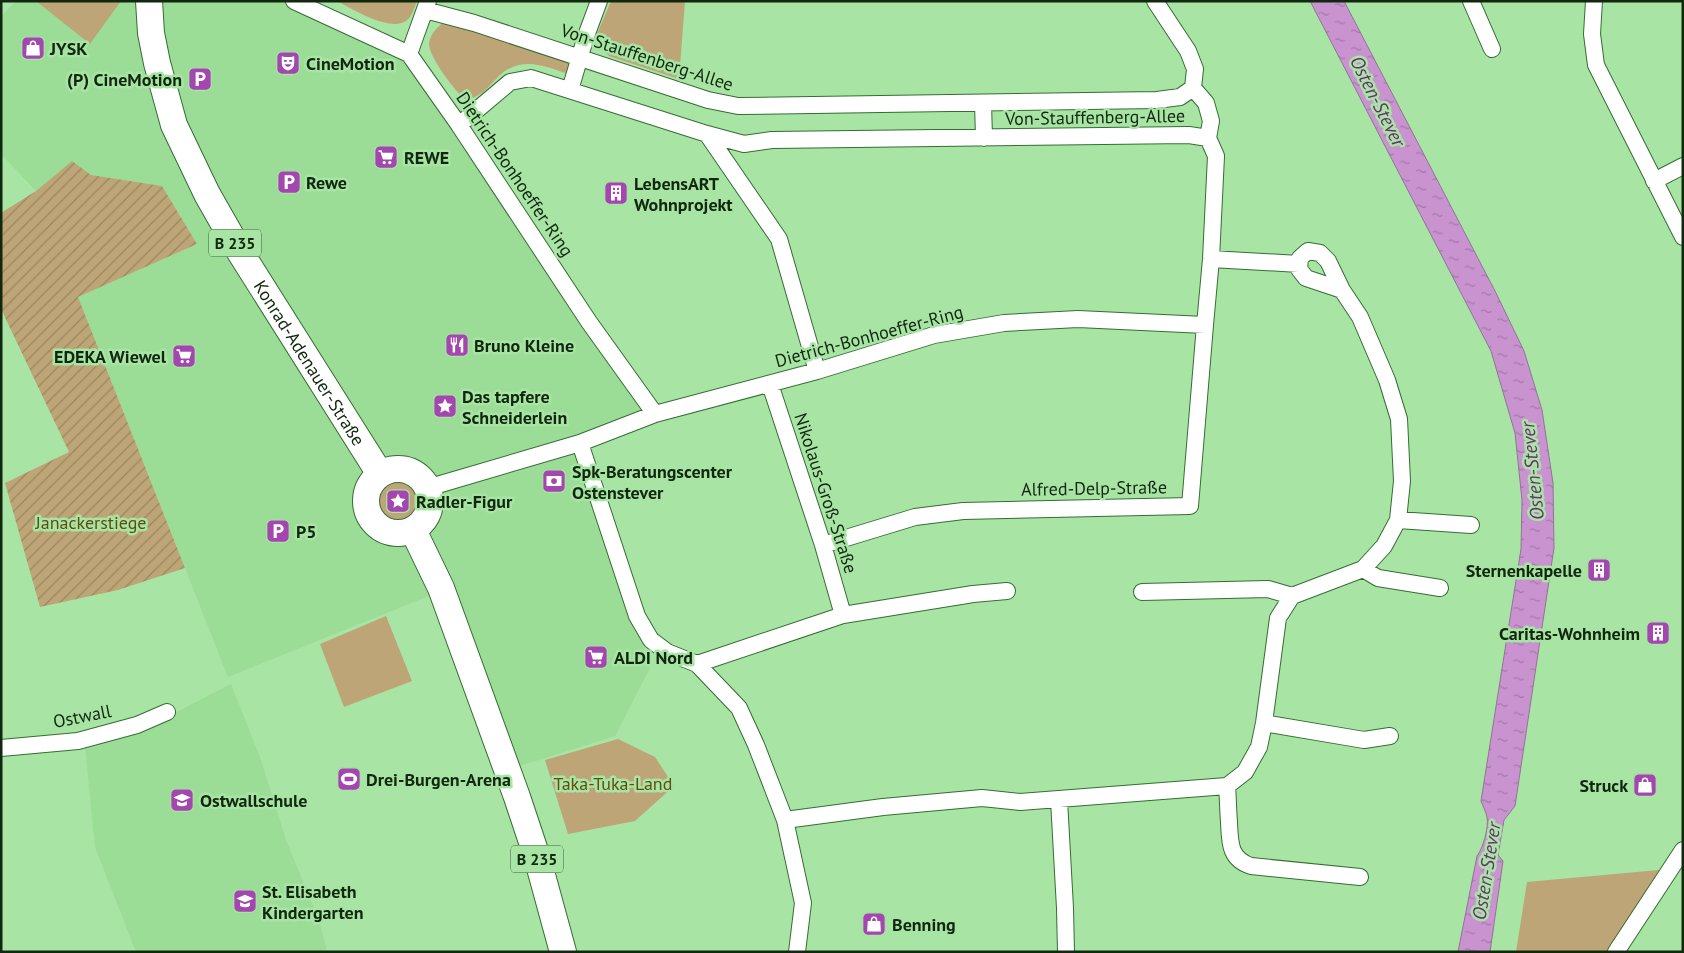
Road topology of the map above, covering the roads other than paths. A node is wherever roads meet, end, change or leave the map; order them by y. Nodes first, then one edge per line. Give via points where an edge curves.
1 (149, 1) edge
2 (294, 1) edge
3 (599, 1) edge
4 (1155, 1) edge
5 (1471, 1) edge
6 (1594, 1) edge
7 (427, 6) edge
8 (1492, 49) dead end
9 (409, 54) junction
10 (580, 56) junction
11 (1193, 88) junction
12 (570, 90) junction
13 (983, 103) junction
14 (459, 125) junction
15 (707, 134) junction
16 (984, 138) junction
17 (1208, 138) junction
18 (1683, 166) edge
19 (1654, 181) junction
20 (1683, 237) edge
21 (1211, 259) junction
22 (1299, 264) junction
23 (1342, 290) junction
24 (1205, 325) junction
25 (817, 371) junction
26 (770, 384) junction
27 (655, 414) junction
28 (580, 442) junction
29 (380, 474) junction
30 (427, 488) junction
31 (1398, 520) junction
32 (1471, 525) dead end
33 (413, 530) junction
34 (823, 545) junction
35 (1363, 569) junction
36 (1440, 588) dead end
37 (1007, 592) dead end
38 (1142, 592) dead end
39 (1292, 596) junction
40 (843, 614) junction
41 (697, 664) junction
42 (167, 712) dead end
43 (1264, 723) junction
44 (1390, 736) dead end
45 (1, 748) edge
46 (1227, 786) junction
47 (1059, 800) junction
48 (785, 820) junction
49 (1683, 850) edge
50 (1360, 877) dead end
51 (563, 952) edge
52 (797, 952) edge
53 (1066, 952) edge
54 (1616, 952) edge

1 - 29 main road, Konrad-Adenauer-Straße / B 235 via 157,64 174,125 207,194
2 - 9 street
3 - 10 street
4 - 11 street via 1188,51 1195,69
5 - 8 street
6 - 19 street via 1592,34 1596,65
7 - 9 street
7 - 10 street, Von-Stauffenberg-Allee
9 - 14 street, Dietrich-Bonhoeffer-Ring
10 - 12 street
10 - 13 street, Von-Stauffenberg-Allee via 708,100 738,106
11 - 13 street, Von-Stauffenberg-Allee via 1180,96 1157,100
11 - 17 street via 1206,103 1211,121
12 - 14 street, Von-Stauffenberg-Allee via 531,78 510,82
12 - 15 street, Von-Stauffenberg-Allee
13 - 16 street, Von-Stauffenberg-Allee
14 - 27 street, Dietrich-Bonhoeffer-Ring via 589,322
15 - 16 street, Von-Stauffenberg-Allee via 744,144 772,140
15 - 25 street via 779,239
16 - 17 street, Von-Stauffenberg-Allee via 1189,134
17 - 21 street via 1216,156
18 - 19 street
19 - 20 street
21 - 22 street
21 - 24 street
22 - 23 street via 1306,278
22 - 23 street via 1300,258 1308,251 1320,252
23 - 31 street via 1360,317 1387,380 1399,419 1402,481
24 - 25 street, Dietrich-Bonhoeffer-Ring via 1078,319 1004,323 934,335
24 - 34 street, Alfred-Delp-Straße via 1190,506 963,511 915,517
25 - 26 street, Dietrich-Bonhoeffer-Ring
26 - 27 street, Dietrich-Bonhoeffer-Ring
26 - 34 street, Nikolaus-Groß-Straße
27 - 28 street, Dietrich-Bonhoeffer-Ring
28 - 30 street, Dietrich-Bonhoeffer-Ring
28 - 41 street via 637,616 651,640 667,652
29 - 30 main road via 403,470 418,476
29 - 33 main road via 367,492 366,505 370,517 378,527 389,532
30 - 33 main road via 428,512
31 - 32 street
31 - 35 street via 1384,546
33 - 51 main road, B 235 via 441,588 514,788
34 - 40 street, Nikolaus-Groß-Straße
35 - 36 street via 1378,578
35 - 39 street
37 - 40 street via 973,594
38 - 39 street via 1268,589
39 - 43 street via 1278,618
40 - 41 street
41 - 48 street via 739,708
42 - 45 street, Ostwall via 137,725 78,741
43 - 44 street via 1364,740
43 - 46 street via 1259,747 1245,772
46 - 47 street
46 - 50 street via 1230,845 1242,863
47 - 48 street via 1020,802 982,798
47 - 53 street
48 - 52 street via 803,903
49 - 54 street

